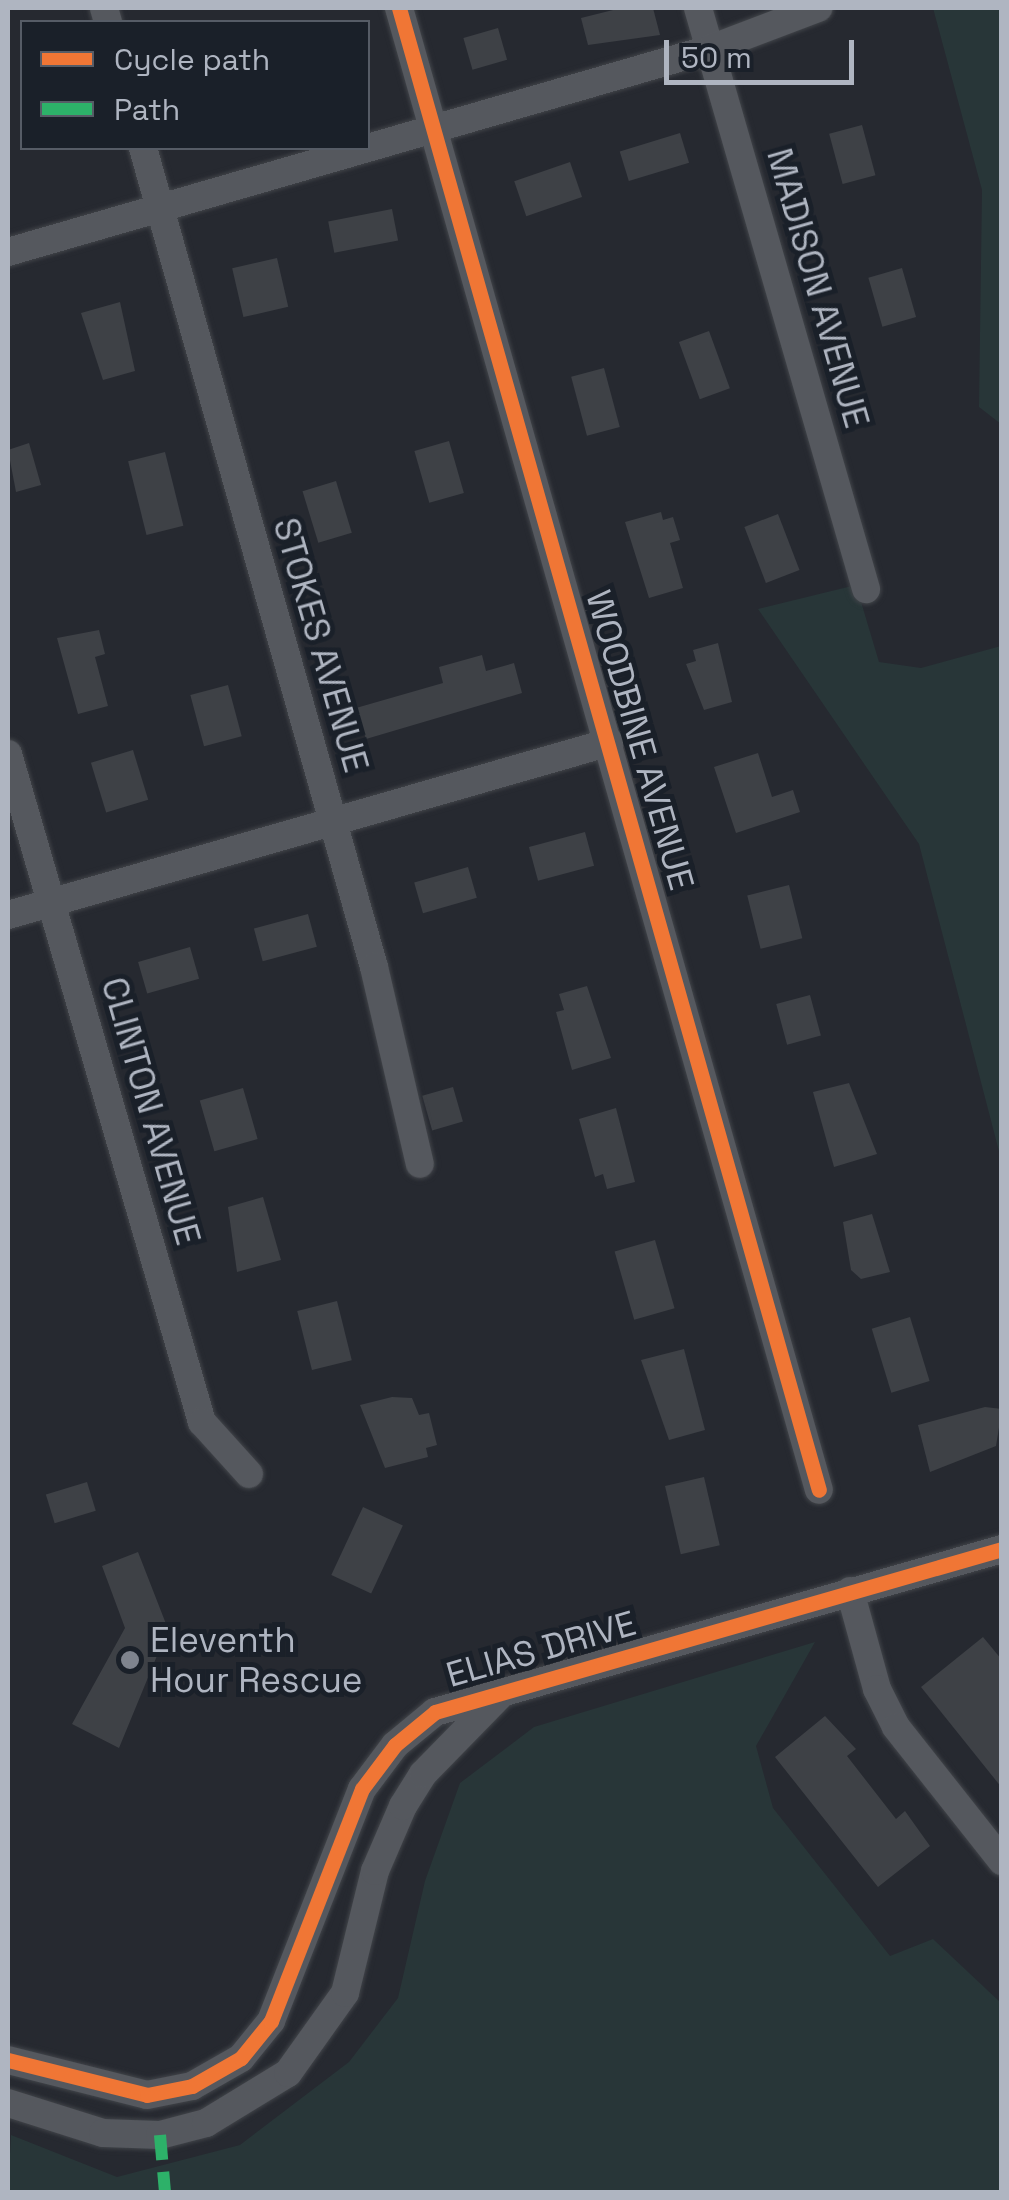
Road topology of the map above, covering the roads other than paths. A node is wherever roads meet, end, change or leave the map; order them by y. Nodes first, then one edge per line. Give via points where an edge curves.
1 (399, 8) edge
2 (698, 8) edge
3 (818, 8) edge
4 (710, 49) junction
5 (435, 130) junction
6 (370, 149) edge
7 (144, 150) edge
8 (365, 150) edge
9 (160, 209) junction
10 (8, 252) edge
11 (866, 589) dead end
12 (610, 742) junction
13 (8, 754) edge
14 (332, 823) junction
15 (49, 904) junction
16 (8, 915) edge
17 (420, 1164) dead end
18 (248, 1474) dead end
19 (819, 1490) dead end
20 (1002, 1550) edge
21 (850, 1591) junction
22 (498, 1696) junction
23 (1002, 1861) edge
24 (8, 2060) edge
25 (8, 2103) edge

1 - 5 street, WOODBINE AVENUE
2 - 4 street, MADISON AVENUE
3 - 4 street
4 - 5 street
4 - 11 street, MADISON AVENUE
5 - 6 street
5 - 12 street, WOODBINE AVENUE
7 - 9 street, STOKES AVENUE
8 - 9 street
9 - 10 street
9 - 14 street, STOKES AVENUE
12 - 14 street
12 - 19 street, WOODBINE AVENUE
13 - 15 street, CLINTON AVENUE
14 - 15 street
14 - 17 street, STOKES AVENUE
15 - 16 street
15 - 18 street, CLINTON AVENUE via 202,1422
20 - 21 street, ELIAS DRIVE
21 - 22 street, ELIAS DRIVE
21 - 23 street via 896,1727
22 - 24 street, ELIAS DRIVE via 434,1712 377,1765 270,2021 241,2058 192,2086 147,2094
22 - 25 street, ELIAS DRIVE via 430,1765 403,1806 375,1871 345,1993 288,2072 223,2114 160,2135 104,2132

